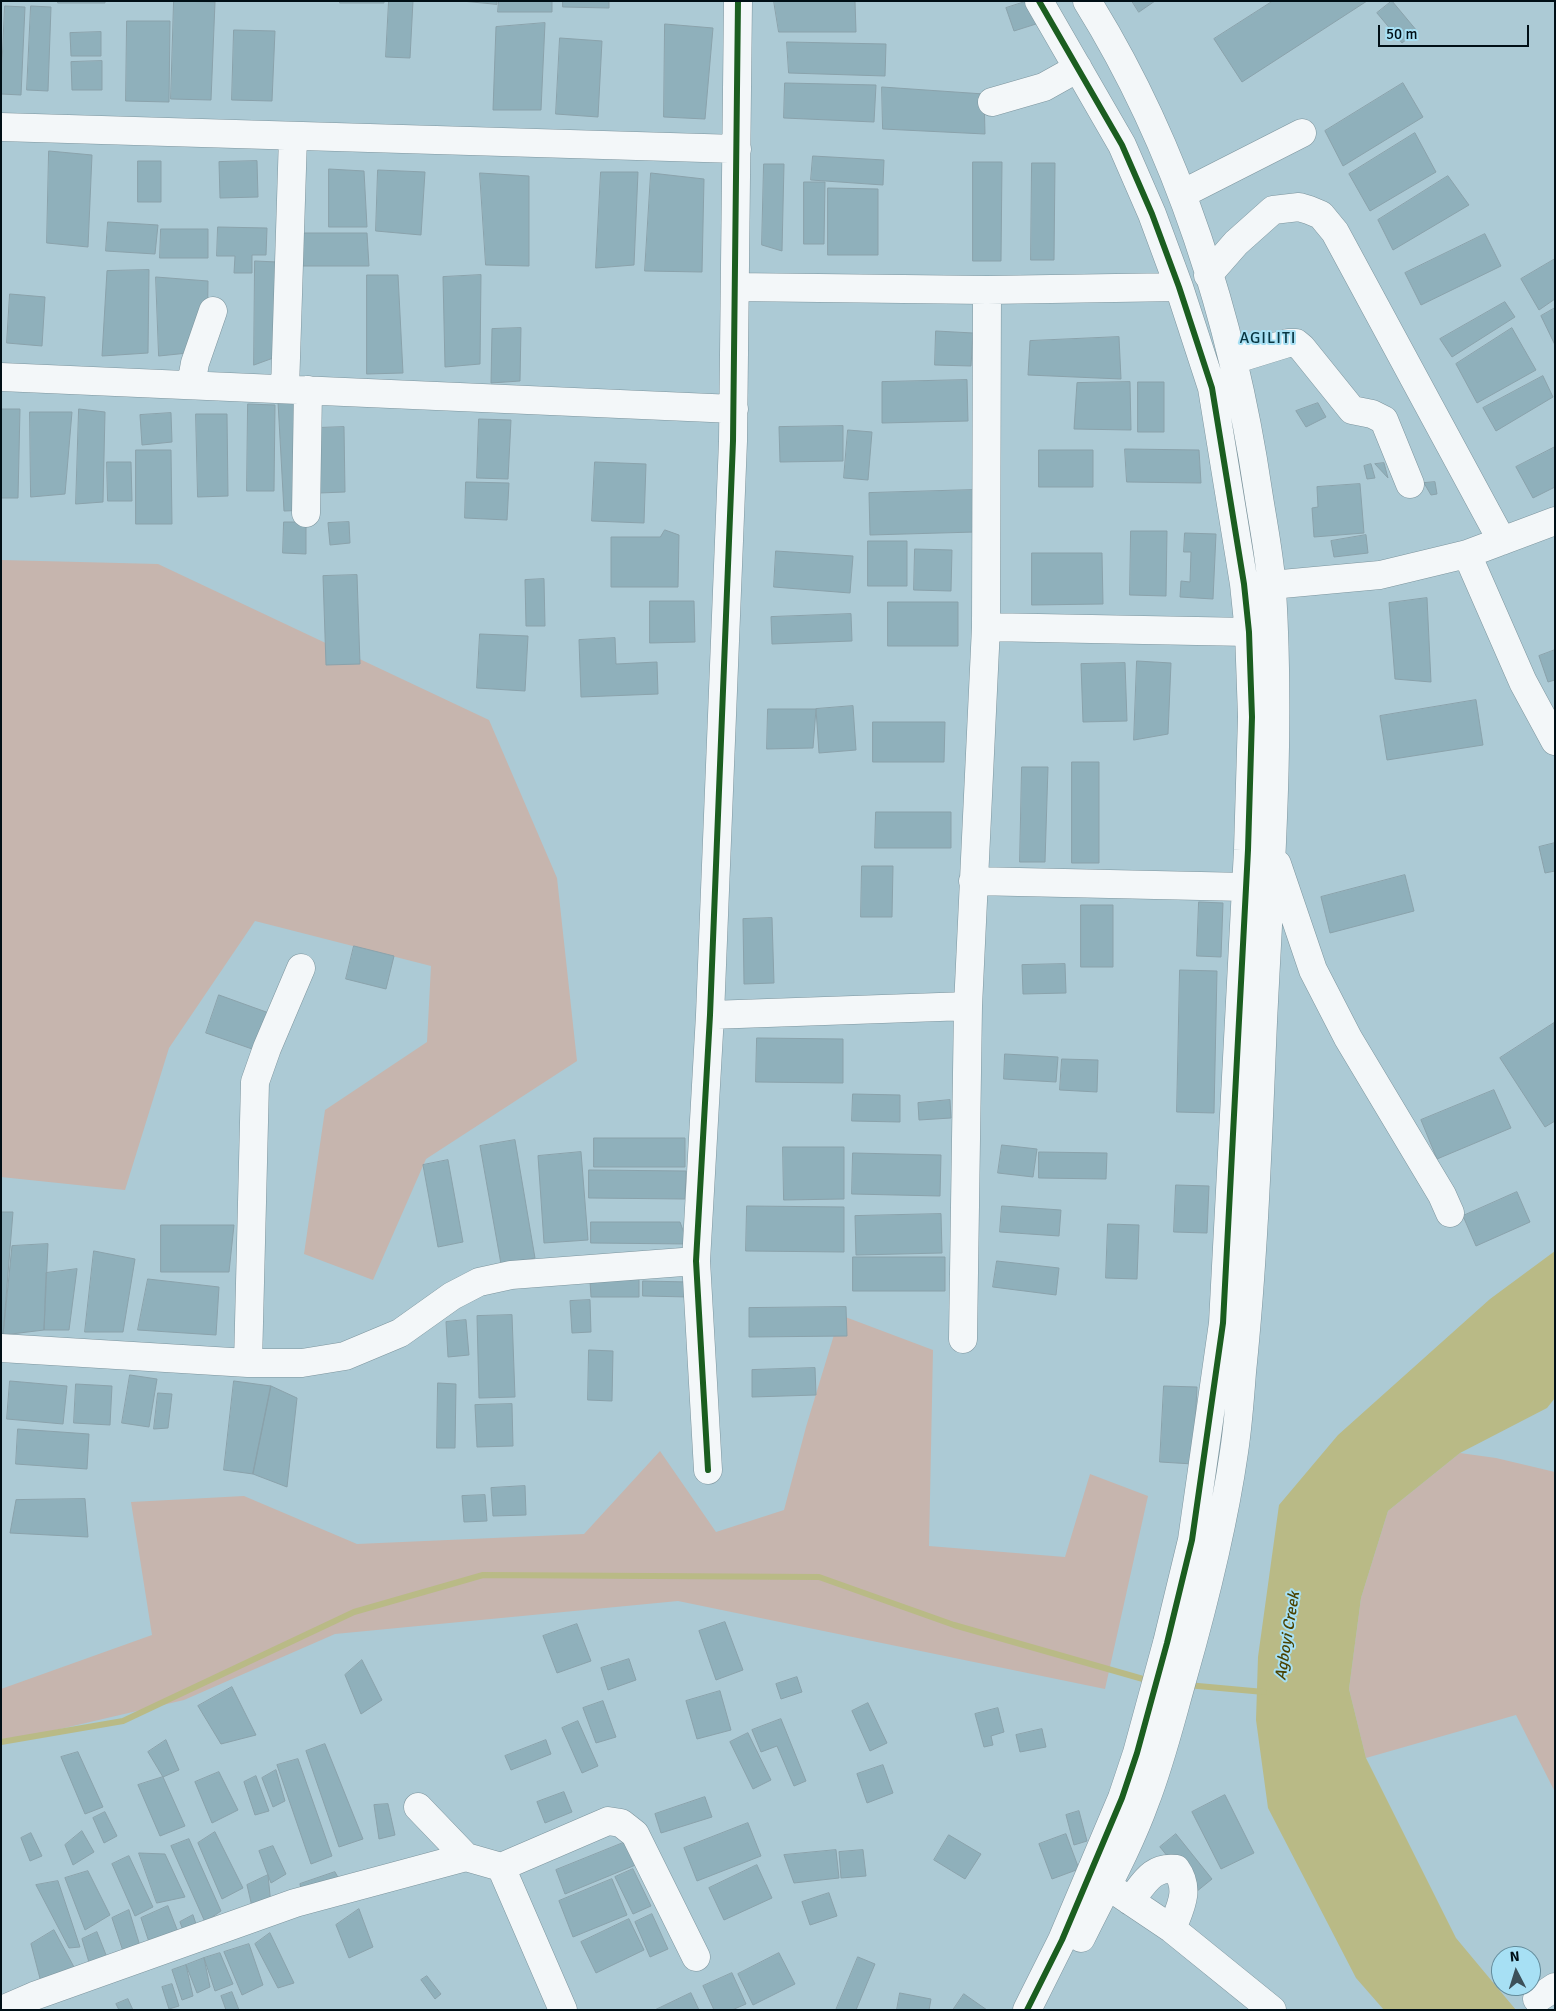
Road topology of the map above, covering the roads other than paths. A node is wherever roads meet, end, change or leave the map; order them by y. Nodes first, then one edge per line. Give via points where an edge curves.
1 (738, 1) edge
2 (1039, 1) edge
3 (1087, 1) edge
4 (1078, 68) junction
5 (992, 102) dead end
6 (1, 127) edge
7 (1302, 133) dead end
8 (293, 137) junction
9 (737, 149) junction
10 (1182, 194) junction
11 (1208, 275) junction
12 (735, 287) junction
13 (1179, 287) junction
14 (987, 290) junction
15 (213, 311) dead end
16 (1233, 360) junction
17 (1, 376) edge
18 (191, 385) junction
19 (297, 390) junction
20 (734, 409) junction
21 (1410, 484) dead end
22 (306, 513) dead end
23 (1555, 521) edge
24 (1502, 540) junction
25 (1467, 554) junction
26 (1271, 585) junction
27 (986, 628) junction
28 (1249, 632) junction
29 (1555, 741) edge
30 (1271, 846) junction
31 (973, 881) junction
32 (1246, 887) junction
33 (301, 968) dead end
34 (968, 1006) junction
35 (710, 1015) junction
36 (1450, 1213) dead end
37 (696, 1261) junction
38 (963, 1338) dead end
39 (1, 1348) edge
40 (248, 1363) junction
41 (708, 1470) dead end
42 (1133, 1801) junction
43 (418, 1807) dead end
44 (466, 1857) junction
45 (501, 1867) junction
46 (1109, 1889) junction
47 (1172, 1929) junction
48 (696, 1957) dead end
49 (2, 2010) edge
50 (563, 2010) edge
51 (1027, 2010) edge
52 (1048, 2010) edge
53 (1272, 2010) edge

1 - 9 street
2 - 4 street
3 - 10 street via 1146,109
4 - 5 street via 1044,87
4 - 13 street via 1122,145
6 - 8 street
7 - 10 street
8 - 9 street
8 - 19 street
9 - 12 street
10 - 11 street
11 - 16 street
11 - 24 street via 1236,243 1273,210 1299,207 1321,215 1335,232
12 - 14 street
12 - 20 street
13 - 14 street
13 - 28 street via 1212,388
14 - 27 street
15 - 18 street
16 - 21 street via 1296,343 1352,410 1384,420
16 - 26 street via 1252,446
17 - 18 street
18 - 19 street
19 - 20 street
19 - 22 street
20 - 35 street
23 - 24 street
24 - 25 street
25 - 26 street via 1380,576
25 - 29 street via 1524,682
26 - 30 street via 1275,699
27 - 28 street
27 - 31 street
28 - 32 street via 1252,718
30 - 36 street via 1313,970 1348,1038
30 - 42 street via 1250,1297 1234,1450 1219,1543 1160,1757
31 - 32 street
31 - 34 street
32 - 42 street via 1223,1323 1192,1540 1137,1753
33 - 40 street via 255,1082
34 - 35 street
34 - 38 street
35 - 37 street
37 - 40 street via 512,1275 480,1282 452,1296 400,1332 345,1356 302,1363
37 - 41 street
39 - 40 street
42 - 46 street
43 - 44 street
44 - 45 street
44 - 49 street via 294,1903
45 - 48 street via 608,1821 621,1823 635,1834
45 - 50 street
46 - 47 street
46 - 47 street via 1165,1867 1176,1868 1182,1876 1185,1891
46 - 51 street via 1062,1940
46 - 52 street via 1097,1905
47 - 53 street

